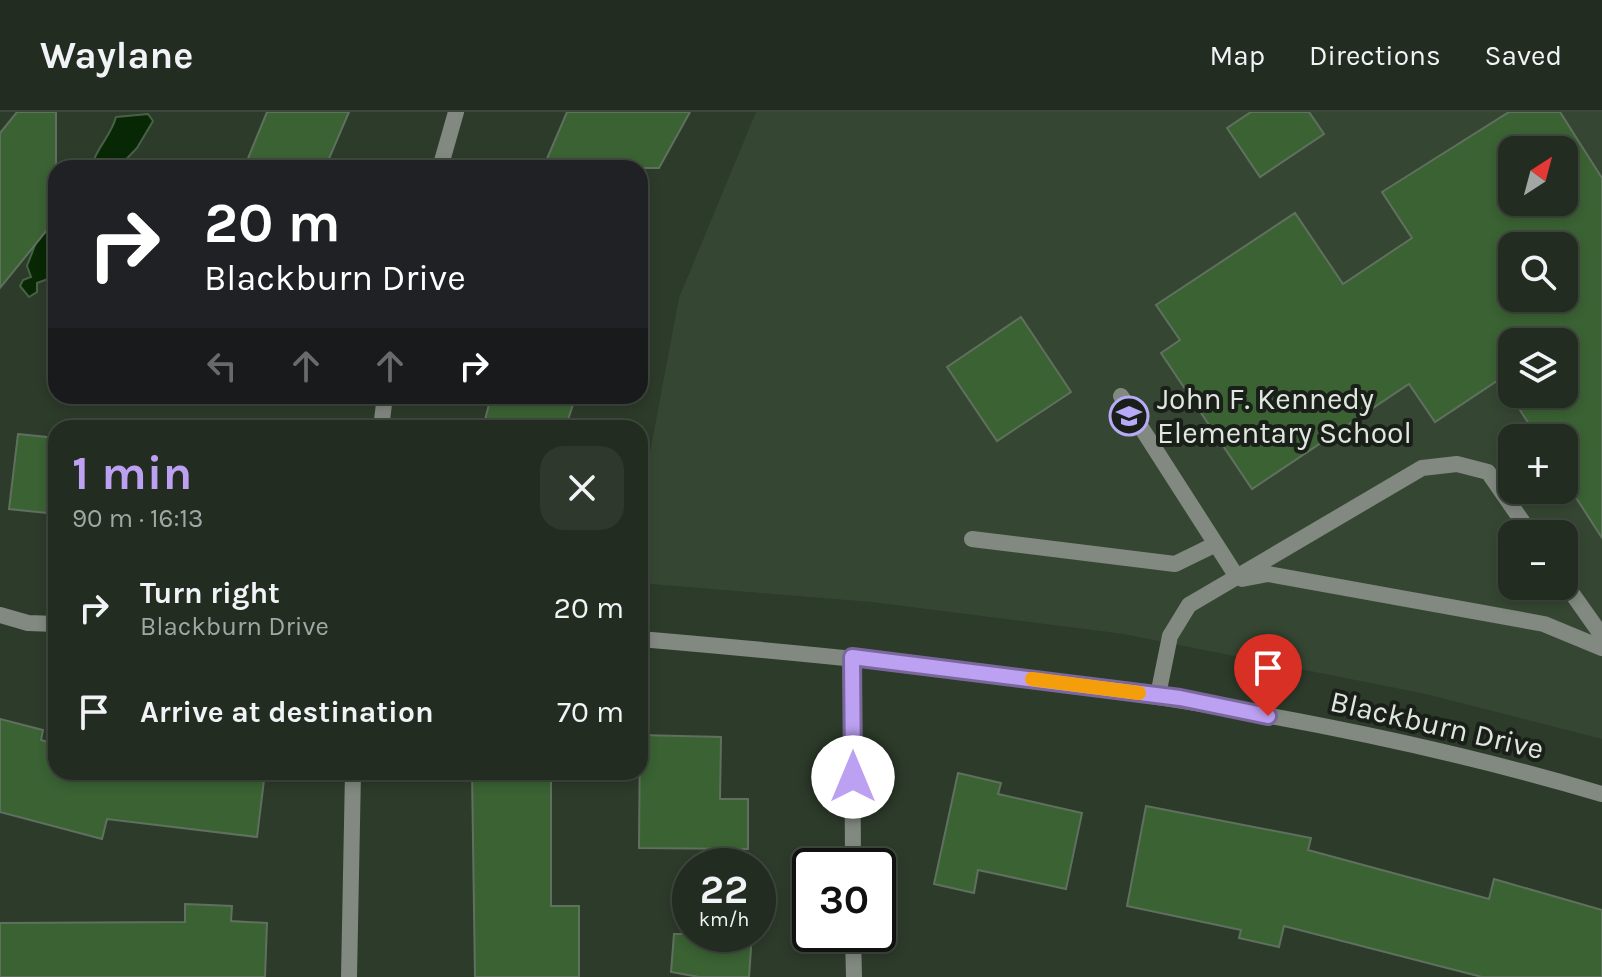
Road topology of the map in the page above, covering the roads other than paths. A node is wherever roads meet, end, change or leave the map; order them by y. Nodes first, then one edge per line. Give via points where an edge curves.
1 (456, 112) edge
2 (442, 160) edge
3 (1121, 396) dead end
4 (1521, 520) edge
5 (972, 539) dead end
6 (1216, 544) junction
7 (1232, 580) junction
8 (1577, 600) edge
9 (0, 615) edge
10 (48, 624) edge
11 (1602, 636) edge
12 (648, 640) edge
13 (1602, 648) edge
14 (852, 657) junction
15 (1158, 695) junction
16 (353, 780) edge
17 (1602, 794) edge
18 (853, 848) edge
19 (853, 952) edge
20 (349, 977) edge
21 (854, 977) edge

1 - 2 street
3 - 6 street
4 - 7 street via 1488,472 1457,464 1422,468
5 - 6 street via 1175,564
6 - 7 street
7 - 13 street via 1268,574 1544,624
7 - 15 street via 1189,605 1170,636
8 - 11 street
9 - 10 street
12 - 14 street, Blackburn Drive
14 - 15 street, Blackburn Drive
14 - 18 street
15 - 17 street, Blackburn Drive via 1504,765
16 - 20 street
19 - 21 street

